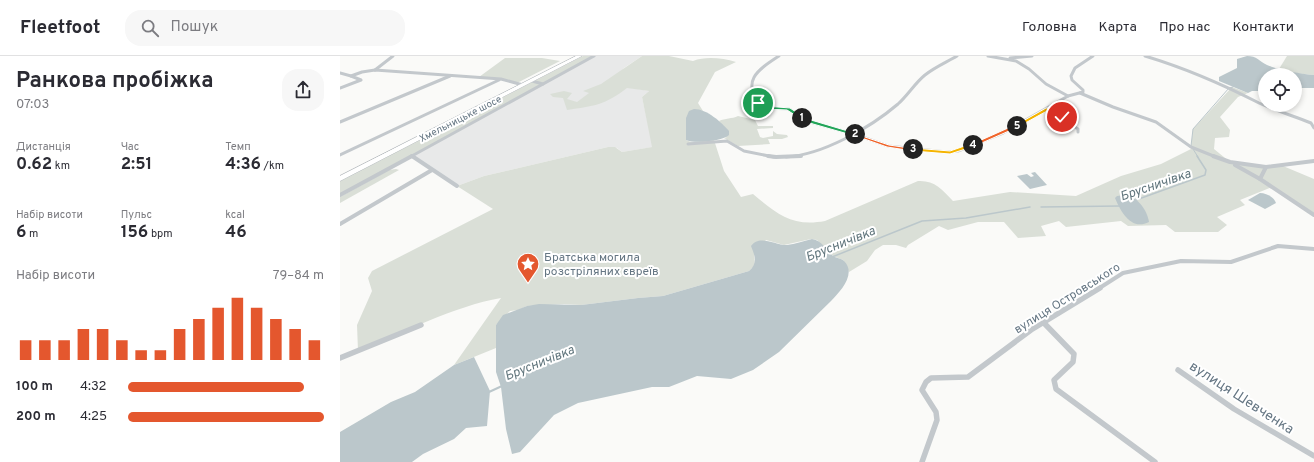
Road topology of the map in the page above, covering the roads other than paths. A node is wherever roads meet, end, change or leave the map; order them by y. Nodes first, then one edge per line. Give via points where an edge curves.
1 (393, 56) edge
2 (572, 56) edge
3 (580, 56) edge
4 (594, 56) edge
5 (779, 56) edge
6 (954, 56) edge
7 (988, 56) edge
8 (1032, 56) edge
9 (1093, 56) edge
10 (1144, 56) edge
11 (1006, 58) junction
12 (375, 70) junction
13 (340, 73) edge
14 (451, 75) junction
15 (351, 76) junction
16 (501, 79) junction
17 (532, 81) junction
18 (543, 84) junction
19 (521, 85) junction
20 (340, 88) edge
21 (1080, 94) junction
22 (1068, 96) junction
23 (1047, 109) junction
24 (340, 122) edge
25 (1312, 123) edge
26 (1314, 128) edge
27 (1078, 132) dead end
28 (854, 134) junction
29 (688, 144) dead end
30 (340, 155) edge
31 (412, 156) junction
32 (1314, 161) edge
33 (1230, 162) junction
34 (1266, 167) junction
35 (432, 170) junction
36 (340, 174) edge
37 (340, 179) edge
38 (1260, 179) junction
39 (457, 186) dead end
40 (340, 195) edge
41 (1314, 216) edge
42 (340, 224) edge
43 (1314, 249) edge
44 (1044, 322) junction
45 (421, 325) dead end
46 (340, 358) edge
47 (1178, 370) dead end
48 (1314, 456) edge
49 (922, 462) edge
50 (1155, 462) edge

1 - 12 street
2 - 19 highway, Хмельницьке шосе
3 - 17 highway, Хмельницьке шосе
4 - 18 street
5 - 28 street via 762,68 751,82 751,90 759,104 767,108 788,109 810,122
6 - 28 street via 925,75 899,103 879,119
7 - 11 street
8 - 11 street
9 - 21 street via 1075,68 1071,76 1083,90
10 - 25 street via 1201,76
11 - 22 street via 1027,67 1046,84
12 - 14 street
12 - 15 street
13 - 15 street
14 - 16 street
14 - 24 street
15 - 20 street via 361,80
16 - 19 street
16 - 30 street
17 - 18 street
17 - 19 highway, Хмельницьке шосе
18 - 31 street
19 - 36 highway, Хмельницьке шосе
19 - 37 highway, Хмельницьке шосе
21 - 22 street
21 - 33 street via 1156,122 1191,147
22 - 23 street
23 - 27 street via 1078,129
23 - 28 street via 1011,129 958,151 934,152 888,146
25 - 26 street
28 - 29 street via 818,151 783,158 744,151 727,141
31 - 35 street
31 - 40 street
32 - 34 street
33 - 34 street
33 - 38 street
34 - 38 street
35 - 39 street
35 - 42 street
38 - 41 street
43 - 44 street, вулиця Островського via 1278,246 1231,262 1181,261 1123,273
44 - 49 street, вулиця Островського via 968,377 931,378 926,382 922,390 936,412 937,420
44 - 50 street via 1074,354 1073,362 1054,380 1056,389
45 - 46 street
47 - 48 street, вулиця Шевченка via 1234,409

